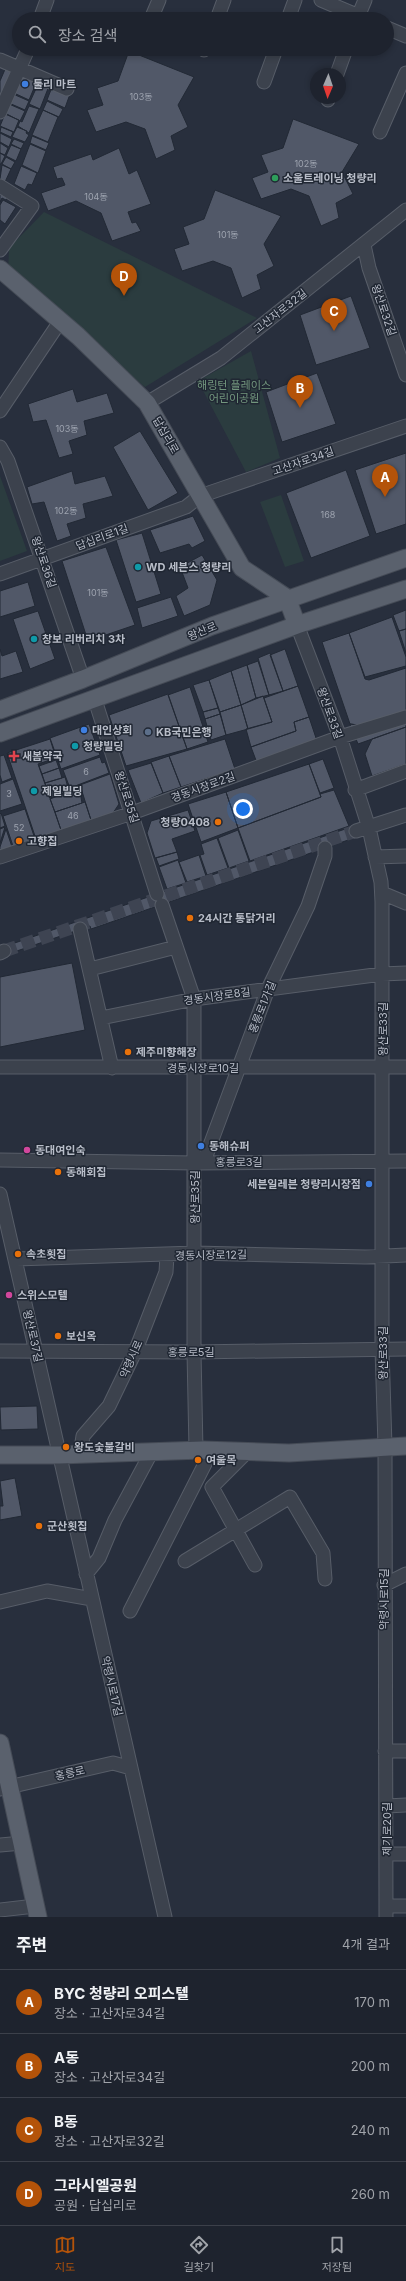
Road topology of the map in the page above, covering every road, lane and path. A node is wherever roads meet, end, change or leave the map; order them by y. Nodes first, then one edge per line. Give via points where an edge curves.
1 (48, 0) edge
2 (159, 0) edge
3 (224, 0) edge
4 (295, 0) edge
5 (321, 0) edge
6 (365, 0) edge
7 (43, 12) edge
8 (154, 12) edge
9 (220, 12) edge
10 (291, 12) edge
11 (347, 12) edge
12 (362, 12) edge
13 (394, 31) edge
14 (406, 36) edge
15 (25, 56) edge
16 (273, 56) edge
17 (343, 56) edge
18 (0, 60) edge
19 (20, 68) junction
20 (339, 68) edge
21 (406, 73) edge
22 (264, 82) dead end
23 (67, 89) dead end
24 (0, 112) edge
25 (380, 132) dead end
26 (0, 186) edge
27 (406, 210) edge
28 (2, 241) edge
29 (364, 245) junction
30 (0, 269) edge
31 (61, 320) junction
32 (406, 375) edge
33 (147, 402) junction
34 (0, 411) edge
35 (406, 426) edge
36 (0, 447) edge
37 (200, 496) junction
38 (406, 558) edge
39 (42, 559) junction
40 (0, 574) edge
41 (406, 589) edge
42 (287, 598) junction
43 (297, 626) junction
44 (83, 679) junction
45 (95, 700) junction
46 (0, 710) edge
47 (406, 716) edge
48 (0, 733) edge
49 (340, 737) junction
50 (406, 771) edge
51 (355, 790) junction
52 (132, 813) junction
53 (406, 815) edge
54 (362, 830) junction
55 (325, 848) dead end
56 (406, 856) edge
57 (0, 857) edge
58 (375, 858) junction
59 (382, 893) junction
60 (406, 903) edge
61 (80, 929) dead end
62 (176, 947) junction
63 (90, 969) junction
64 (406, 973) edge
65 (382, 974) junction
66 (268, 989) junction
67 (194, 999) junction
68 (101, 1018) junction
69 (0, 1067) edge
70 (383, 1067) junction
71 (406, 1067) edge
72 (112, 1068) junction
73 (194, 1068) junction
74 (238, 1068) junction
75 (0, 1160) edge
76 (406, 1161) edge
77 (383, 1162) junction
78 (195, 1163) junction
79 (0, 1194) edge
80 (195, 1254) junction
81 (383, 1255) junction
82 (406, 1255) edge
83 (167, 1256) junction
84 (16, 1260) junction
85 (382, 1349) junction
86 (406, 1349) edge
87 (0, 1351) edge
88 (36, 1351) junction
89 (135, 1352) junction
90 (194, 1352) junction
91 (385, 1446) junction
92 (406, 1446) edge
93 (204, 1450) junction
94 (247, 1452) junction
95 (151, 1453) junction
96 (80, 1454) junction
97 (0, 1455) edge
98 (58, 1455) junction
99 (236, 1530) junction
100 (185, 1561) dead end
101 (255, 1565) dead end
102 (86, 1574) junction
103 (406, 1574) edge
104 (325, 1579) dead end
105 (384, 1585) junction
106 (92, 1599) junction
107 (0, 1602) edge
108 (130, 1611) dead end
109 (0, 1743) edge
110 (385, 1751) junction
111 (406, 1751) edge
112 (131, 1768) junction
113 (5, 1788) edge
114 (406, 1805) edge
115 (387, 1806) junction
116 (22, 1843) junction
117 (0, 1845) edge
118 (387, 1854) junction
119 (406, 1854) edge
120 (406, 1906) edge
121 (0, 1910) edge
122 (36, 1911) edge
123 (386, 1912) edge
124 (165, 1917) edge

1 - 7 street
2 - 8 street
3 - 9 street
4 - 10 street
5 - 11 street
6 - 12 street
13 - 14 street
15 - 19 street
16 - 22 street
17 - 20 street
18 - 19 street
19 - 23 street
19 - 24 street
21 - 25 street
26 - 28 street via 32,206
27 - 29 street, 고산자로32길
29 - 32 street, 왕산로32길 via 369,268
29 - 33 street, 고산자로32길 via 221,358
30 - 31 main road, 답십리로
31 - 33 main road, 답십리로
31 - 34 street
33 - 37 main road, 답십리로
35 - 37 street, 고산자로34길
36 - 39 street, 왕산로36길 via 8,461
37 - 39 street, 답십리로1길 via 186,507
37 - 42 main road, 답십리로 via 242,568
38 - 42 main road, 왕산로
39 - 40 street, 답십리로1길
39 - 44 street, 왕산로36길
41 - 43 main road
42 - 43 main road
42 - 44 main road, 왕산로
43 - 45 main road
43 - 49 street, 왕산로33길
44 - 46 main road, 왕산로
45 - 48 main road
45 - 52 street, 왕산로35길
47 - 49 street, 경동시장로2길
49 - 51 street, 왕산로33길
49 - 52 street, 경동시장로2길
50 - 51 street
51 - 54 street, 왕산로33길
52 - 57 street, 경동시장로2길
52 - 62 street, 왕산로35길
53 - 54 street
54 - 58 street, 왕산로33길
55 - 66 street, 홍릉로1가길 via 308,906
56 - 58 street
58 - 59 street, 왕산로33길
59 - 60 street
59 - 65 street, 왕산로33길
61 - 63 street
62 - 63 street
62 - 67 street, 왕산로35길
63 - 68 street
64 - 65 street, 경동시장로8길
65 - 66 street, 경동시장로8길
65 - 70 street, 왕산로33길
66 - 67 street, 경동시장로8길
66 - 74 street, 홍릉로1가길
67 - 68 street, 경동시장로8길
67 - 73 street, 왕산로35길
68 - 72 street
69 - 72 street, 경동시장로10길
70 - 71 street, 경동시장로10길
70 - 74 street, 경동시장로10길
70 - 77 street, 왕산로33길
72 - 73 street, 경동시장로10길
73 - 74 street, 경동시장로10길
73 - 78 street, 왕산로35길
74 - 78 street, 홍릉로1가길 via 206,1156
75 - 78 street, 홍릉로3길
76 - 77 street, 홍릉로3길
77 - 78 street, 홍릉로3길
77 - 81 street, 왕산로33길
78 - 80 street, 왕산로35길
79 - 84 street, 왕산로37길
80 - 81 street, 경동시장로12길
80 - 83 street, 경동시장로12길
80 - 90 street, 왕산로35길
81 - 82 street, 경동시장로12길
81 - 85 street, 왕산로33길
83 - 84 street, 경동시장로12길
83 - 89 street, 약령시로 via 166,1272
84 - 88 street, 왕산로37길
85 - 86 street, 홍릉로5길
85 - 90 street, 홍릉로5길
85 - 91 street, 왕산로33길
87 - 88 street, 홍릉로5길
88 - 89 street, 홍릉로5길
88 - 98 street, 왕산로37길
89 - 90 street, 홍릉로5길
89 - 96 street, 약령시로 via 108,1406 82,1436
90 - 93 street, 왕산로35길
91 - 92 main road
91 - 94 main road via 289,1453
91 - 105 street, 약령시로15길
93 - 94 main road
93 - 95 main road
93 - 108 street
94 - 99 street via 212,1487
95 - 96 main road
95 - 102 street via 115,1520 99,1558
96 - 98 main road
97 - 98 main road
98 - 102 street, 약령시로17길
99 - 100 street
99 - 101 street
99 - 104 street via 290,1497 323,1554
102 - 106 street, 약령시로17길
103 - 105 street
105 - 110 street, 약령시로15길
106 - 107 street via 47,1591
106 - 112 street, 약령시로17길
109 - 113 main road
110 - 111 street
110 - 115 street, 제기로20길
112 - 113 street, 홍릉로 via 113,1763
112 - 124 street, 약령시로17길
113 - 116 main road
114 - 115 street
115 - 118 street, 제기로20길
116 - 117 street
116 - 122 main road
118 - 119 street
118 - 123 street, 제기로20길
120 - 123 street, 제기로20길
121 - 122 street

